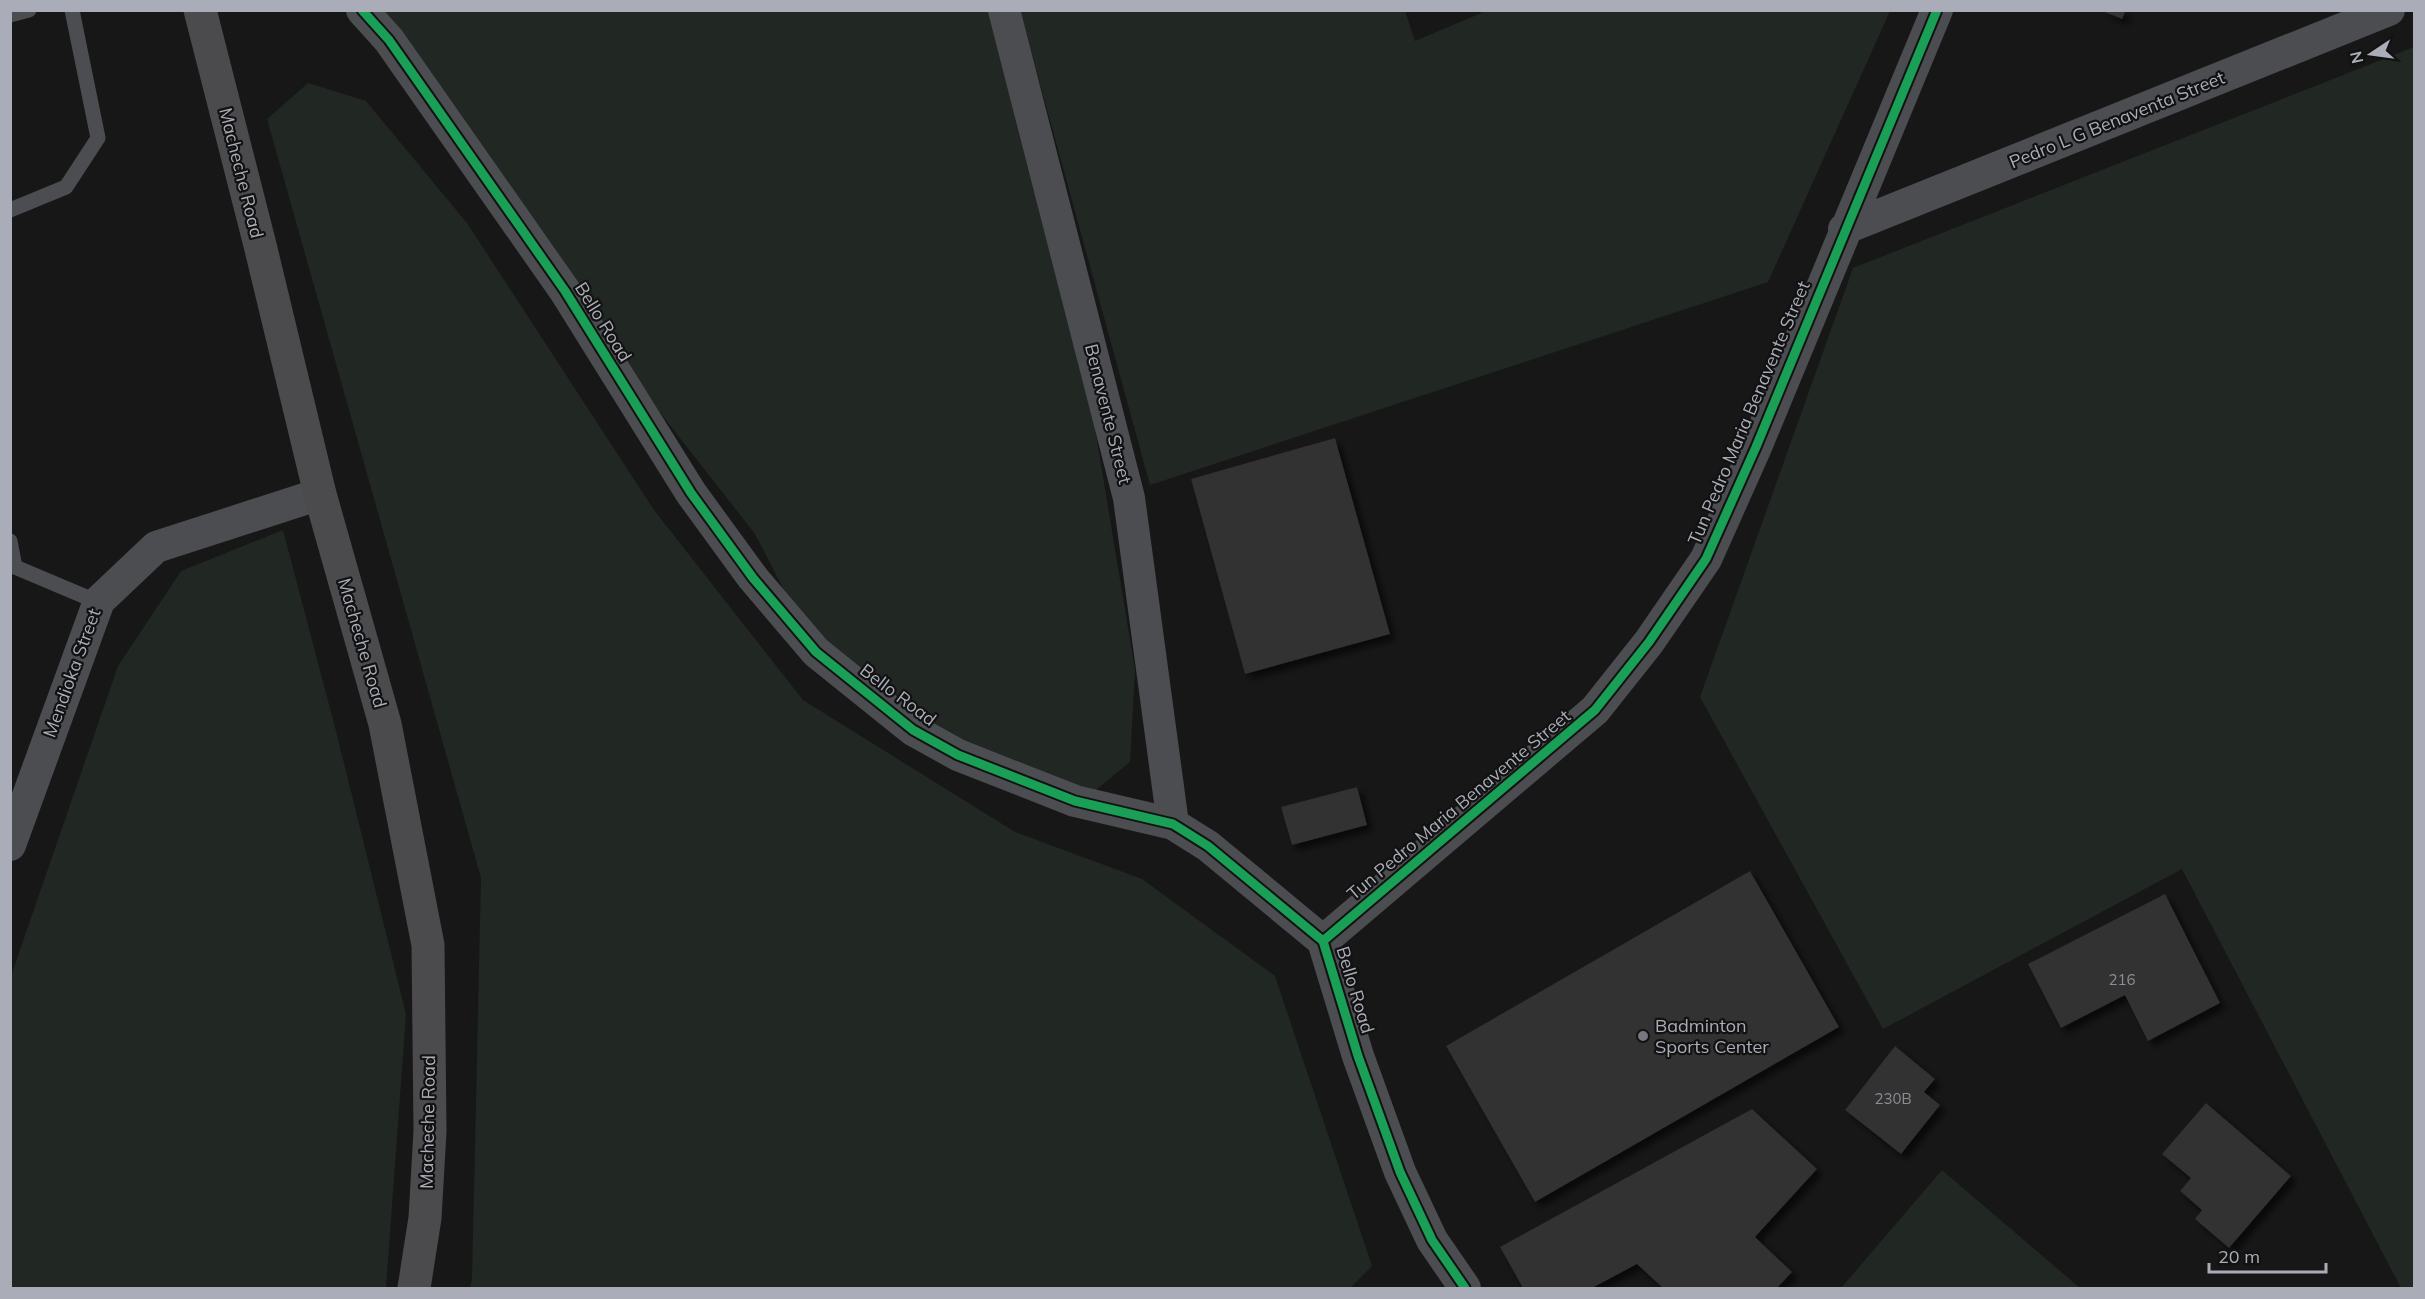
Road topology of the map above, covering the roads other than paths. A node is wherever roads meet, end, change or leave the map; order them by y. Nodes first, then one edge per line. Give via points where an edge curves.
1 (29, 10) edge
2 (72, 10) edge
3 (200, 10) edge
4 (362, 10) edge
5 (1005, 10) edge
6 (1937, 10) edge
7 (2389, 10) edge
8 (10, 15) edge
9 (10, 210) edge
10 (1844, 229) junction
11 (320, 494) junction
12 (10, 541) edge
13 (98, 602) junction
14 (1173, 824) junction
15 (13, 831) edge
16 (1323, 941) junction
17 (414, 1288) edge
18 (1465, 1288) edge

1 - 8 lane
2 - 9 lane via 98,138 66,187
3 - 11 main road, Macheche Road
4 - 14 street, Bello Road via 389,40 565,291 691,493 753,578 816,652 913,730 958,755 1075,801
5 - 14 street, Benavente Street via 1129,498
6 - 10 street, Tun Pedro Maria Benavente Street
7 - 10 street, Pedro L G Benaventa Street
10 - 16 street, Tun Pedro Maria Benavente Street via 1706,559 1649,642 1595,710
11 - 13 street, Mendioka Street via 156,547
11 - 17 main road, Macheche Road via 385,724 428,945 430,1131 425,1218
12 - 13 lane via 15,567
13 - 15 street, Mendioka Street
14 - 16 street, Bello Road via 1208,846
16 - 18 street, Bello Road via 1358,1056 1400,1172 1432,1240

